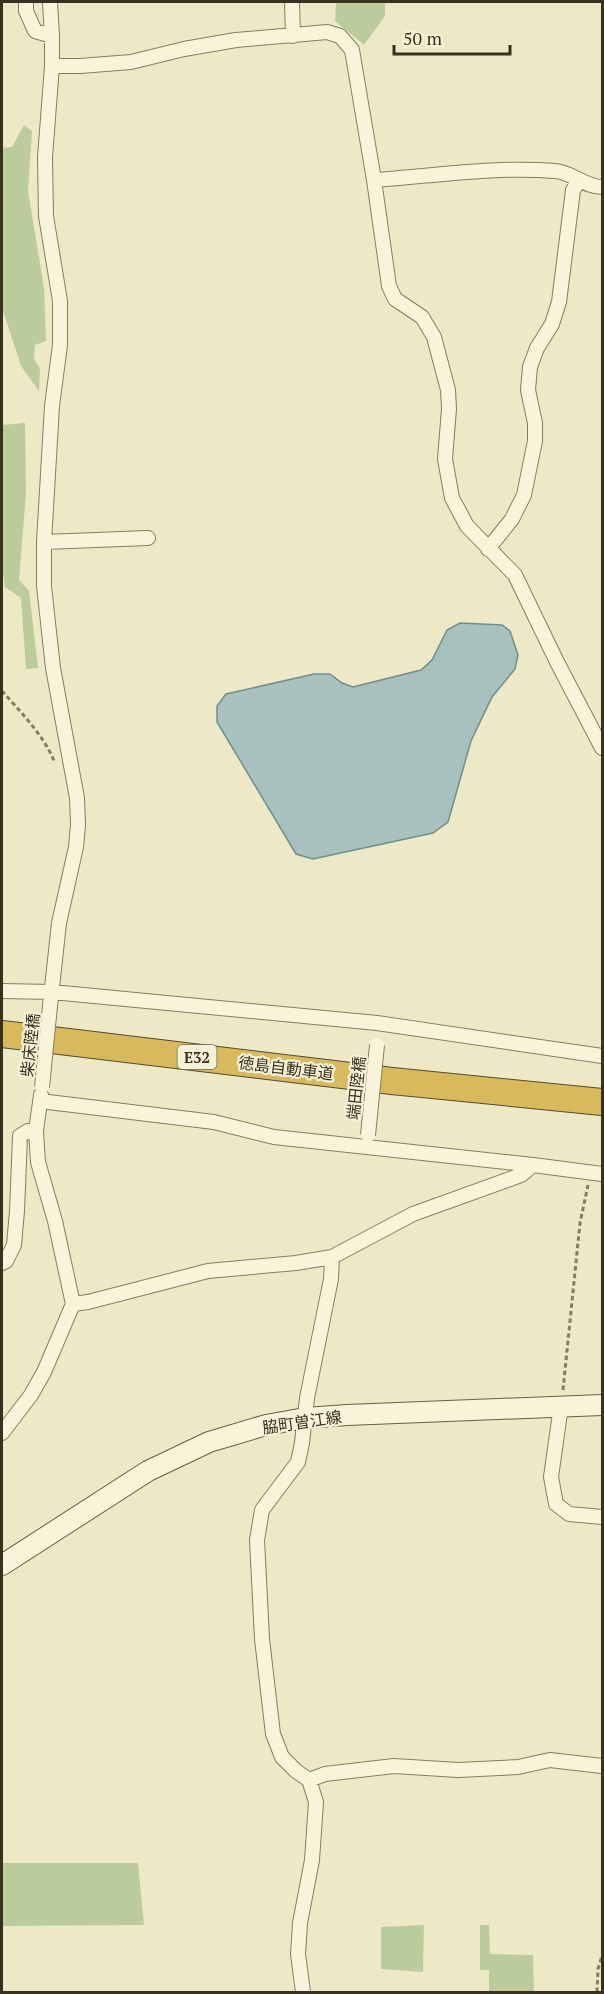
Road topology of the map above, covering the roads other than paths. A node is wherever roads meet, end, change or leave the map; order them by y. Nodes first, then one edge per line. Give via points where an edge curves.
1 (26, 2) edge
2 (50, 2) edge
3 (292, 2) edge
4 (52, 36) junction
5 (293, 36) junction
6 (52, 66) junction
7 (375, 180) junction
8 (579, 181) junction
9 (603, 188) edge
10 (148, 538) dead end
11 (44, 542) junction
12 (488, 549) junction
13 (603, 748) edge
14 (2, 991) edge
15 (51, 999) junction
16 (377, 1023) junction
17 (2, 1034) edge
18 (603, 1056) edge
19 (392, 1081) junction
20 (40, 1101) junction
21 (603, 1102) edge
22 (603, 1115) edge
23 (36, 1131) junction
24 (367, 1141) junction
25 (533, 1164) junction
26 (597, 1173) edge
27 (332, 1257) junction
28 (2, 1263) edge
29 (74, 1304) junction
30 (603, 1405) edge
31 (561, 1406) junction
32 (305, 1418) junction
33 (2, 1433) edge
34 (603, 1517) edge
35 (2, 1565) edge
36 (603, 1766) edge
37 (309, 1780) junction
38 (303, 1992) edge

1 - 4 street via 35,31
2 - 4 street, 柴床陸橋
3 - 5 street
4 - 6 street, 柴床陸橋
5 - 6 street via 236,40 131,62
5 - 7 street via 327,32 340,36 352,50
6 - 11 street, 柴床陸橋 via 45,157 46,216 60,301 60,345 52,406
7 - 8 street via 528,169 564,171
7 - 12 street via 388,286 395,299 422,317 434,337 445,379 449,409 445,459 452,498 466,526
8 - 9 street
8 - 12 street via 573,190 559,302 530,367 528,390 535,441 524,495 512,519
10 - 11 street
11 - 15 street, 柴床陸橋 via 44,586 53,668 77,798 78,825 59,923
12 - 13 street via 515,575
14 - 15 street
15 - 16 street
15 - 20 street, 柴床陸橋, bridge
16 - 18 street
16 - 24 street, 端田陸橋, bridge
17 - 19 highway, 徳島自動車道 / E32
19 - 21 highway, 徳島自動車道 / E32
19 - 22 highway, 徳島自動車道 / E32
20 - 23 street, 柴床陸橋
20 - 24 street via 214,1122 274,1137
23 - 28 street via 20,1136 14,1245
23 - 29 street, 柴床陸橋 via 38,1162
24 - 25 street
25 - 26 street
25 - 27 street via 521,1176 413,1214
27 - 29 street via 208,1271
27 - 32 street
29 - 33 street via 44,1372
30 - 31 main road, 脇町曽江線
31 - 32 main road, 脇町曽江線
31 - 34 street via 551,1477 556,1504 569,1514
32 - 35 main road, 脇町曽江線 via 209,1442 148,1471
32 - 37 street via 298,1462 262,1510 257,1540 262,1640 273,1734 282,1757
36 - 37 street via 550,1760 518,1767 458,1770 394,1766 325,1774
37 - 38 street via 316,1802 312,1860 300,1923 298,1954

